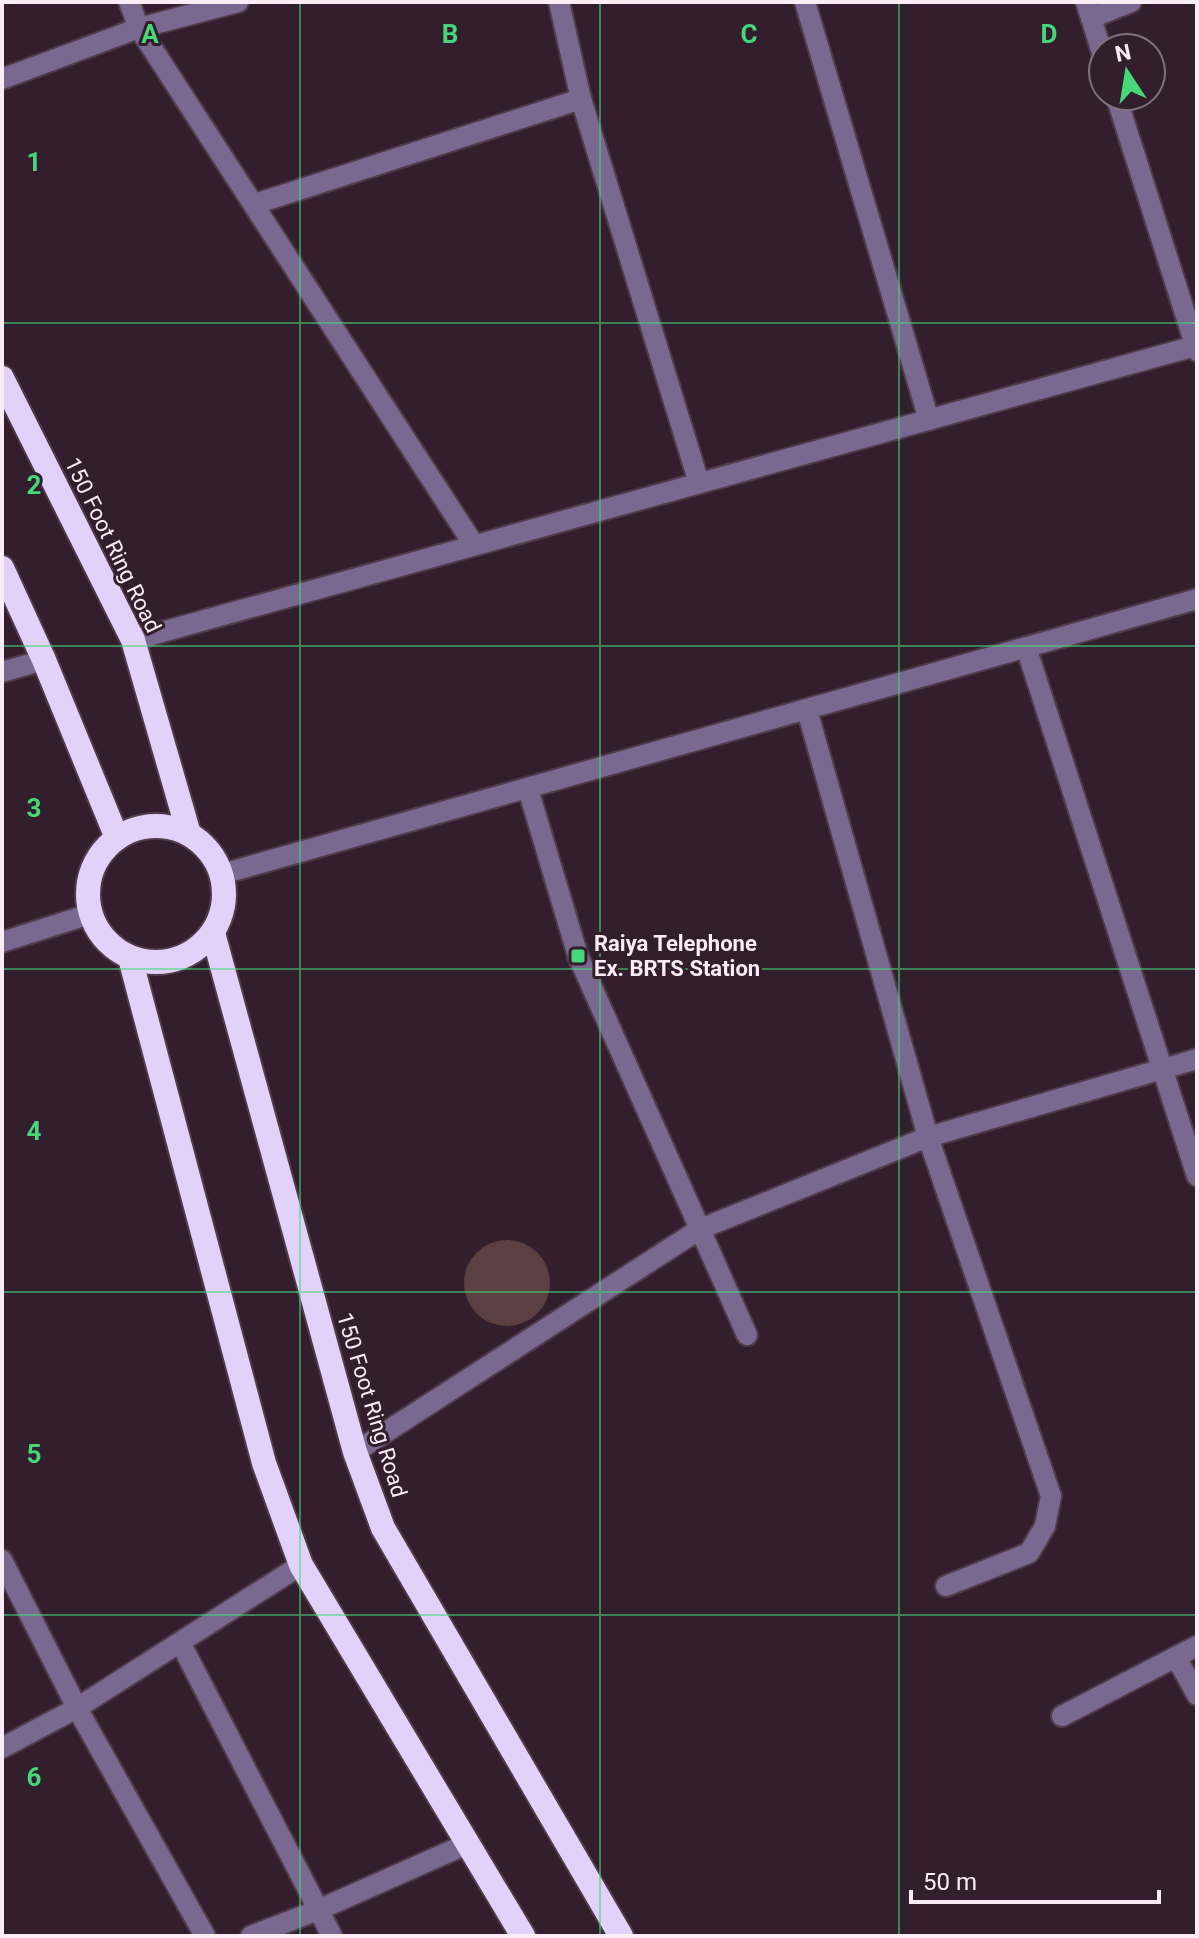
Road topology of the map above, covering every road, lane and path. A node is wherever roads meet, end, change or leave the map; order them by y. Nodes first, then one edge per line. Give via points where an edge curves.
1 (129, 2) edge
2 (238, 2) edge
3 (559, 2) edge
4 (805, 2) edge
5 (1131, 2) edge
6 (1088, 10) edge
7 (139, 28) junction
8 (1095, 32) edge
9 (2, 79) edge
10 (581, 99) junction
11 (1121, 112) edge
12 (255, 204) junction
13 (1196, 349) edge
14 (2, 378) edge
15 (929, 420) junction
16 (699, 483) junction
17 (474, 545) junction
18 (2, 568) edge
19 (1197, 599) edge
20 (133, 640) junction
21 (1026, 647) junction
22 (44, 660) junction
23 (2, 672) edge
24 (807, 710) junction
25 (528, 789) junction
26 (189, 834) junction
27 (117, 838) junction
28 (222, 874) junction
29 (90, 914) junction
30 (213, 933) junction
31 (2, 942) edge
32 (130, 958) junction
33 (1197, 1059) edge
34 (1163, 1068) junction
35 (928, 1137) junction
36 (1197, 1176) edge
37 (700, 1229) junction
38 (747, 1335) dead end
39 (355, 1452) junction
40 (2, 1560) edge
41 (301, 1565) junction
42 (946, 1586) dead end
43 (181, 1644) junction
44 (1197, 1646) edge
45 (1176, 1657) junction
46 (1197, 1695) edge
47 (77, 1708) junction
48 (1062, 1716) dead end
49 (2, 1748) edge
50 (469, 1843) junction
51 (318, 1910) junction
52 (205, 1936) edge
53 (251, 1936) edge
54 (332, 1936) edge
55 (523, 1936) edge
56 (621, 1936) edge

1 - 7 street
2 - 7 street
3 - 10 street
4 - 15 street
5 - 6 street
6 - 8 street
7 - 9 street
7 - 12 street
10 - 12 street
10 - 16 street
11 - 13 street
12 - 17 street
13 - 15 street
14 - 20 highway, 150 Foot Ring Road
15 - 16 street
16 - 17 street
17 - 20 street
18 - 22 highway
19 - 21 street
20 - 26 highway, 150 Foot Ring Road
21 - 24 street
21 - 34 street
22 - 23 street
22 - 27 highway
24 - 25 street
24 - 35 street
25 - 28 street
25 - 37 street via 578,956
26 - 27 highway via 166,827 140,828
26 - 28 highway via 211,850
27 - 29 highway via 91,872
28 - 30 highway via 225,905
29 - 31 street
29 - 32 highway via 105,941
30 - 32 highway via 190,954 161,963
30 - 39 highway, 150 Foot Ring Road
32 - 41 highway via 264,1463
33 - 34 street
34 - 35 street
34 - 36 street
35 - 37 street
35 - 42 street via 1051,1496 1045,1526 1029,1553
37 - 38 street
37 - 39 street
39 - 56 highway, 150 Foot Ring Road via 383,1528
40 - 47 street
41 - 43 street
41 - 50 highway
43 - 47 street
43 - 51 street
44 - 45 street
45 - 46 street
45 - 48 street
47 - 49 street
47 - 52 street
50 - 51 street
50 - 55 highway
51 - 53 street
51 - 54 street

